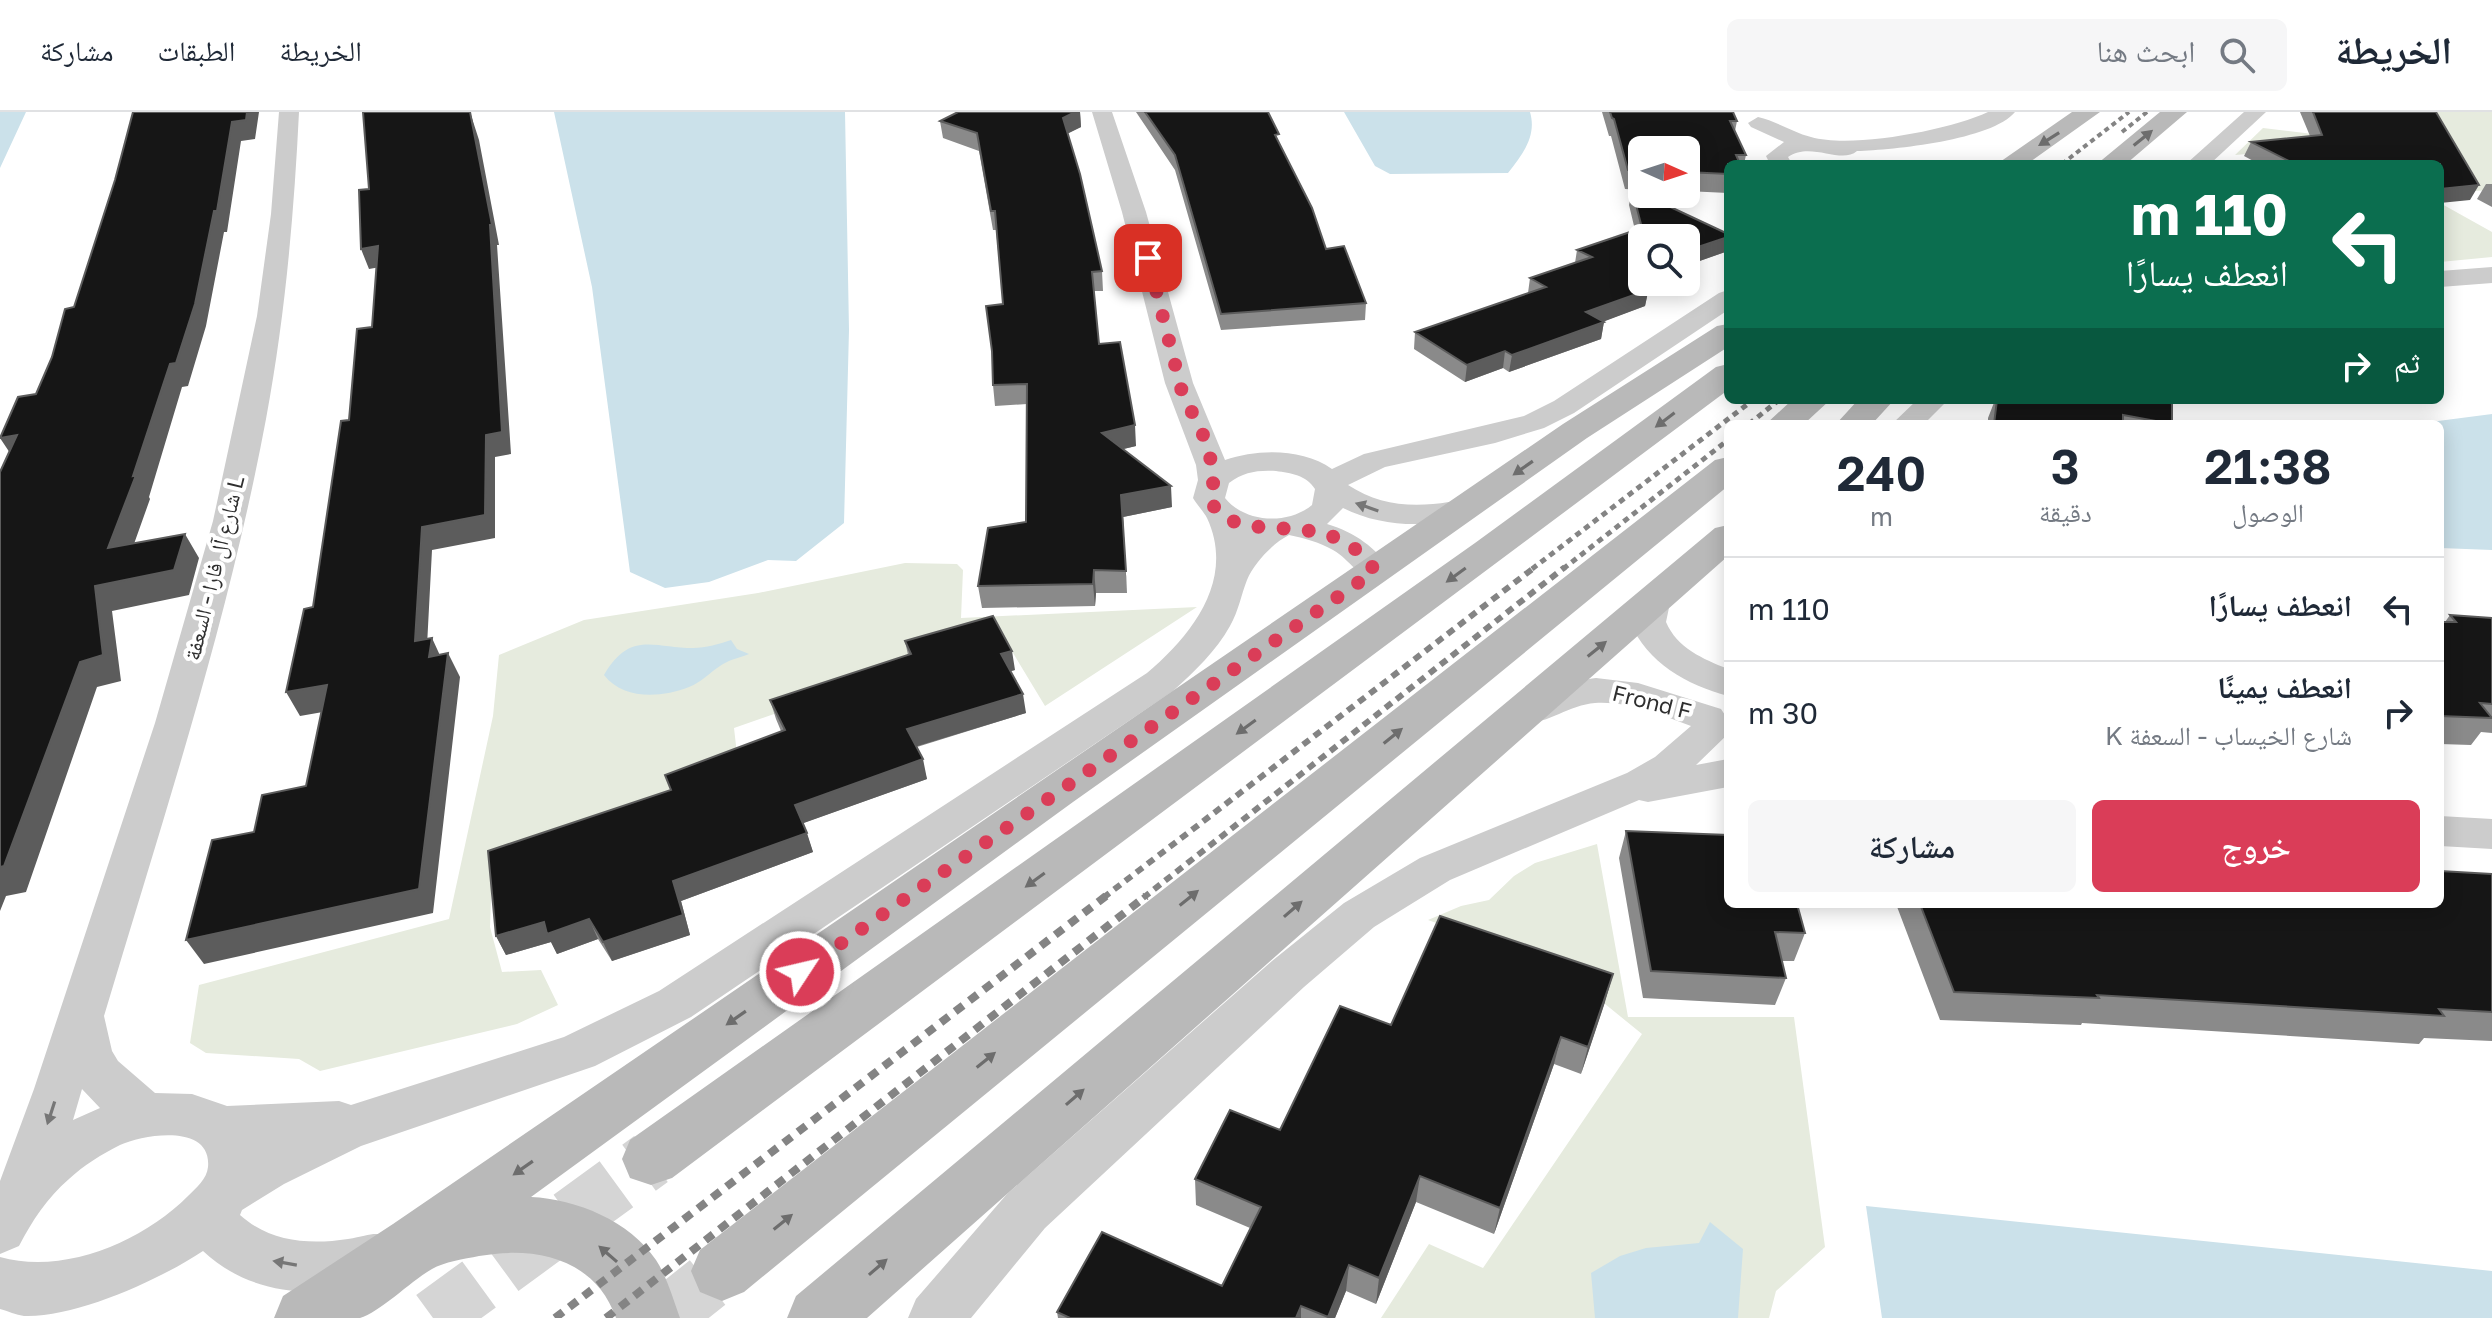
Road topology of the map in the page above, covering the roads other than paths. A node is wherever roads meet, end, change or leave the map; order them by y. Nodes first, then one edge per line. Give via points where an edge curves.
1 (289, 112) edge
2 (1102, 112) edge
3 (2005, 112) edge
4 (2088, 112) edge
5 (2175, 112) edge
6 (2256, 112) edge
7 (1754, 117) edge
8 (1901, 142) junction
9 (1817, 145) junction
10 (1779, 160) edge
11 (1865, 160) edge
12 (1871, 160) edge
13 (2015, 160) edge
14 (2115, 160) edge
15 (2202, 160) edge
16 (2492, 275) edge
17 (2444, 279) edge
18 (1724, 301) edge
19 (1724, 336) edge
20 (1724, 377) edge
21 (1808, 404) edge
22 (1873, 404) edge
23 (1930, 404) edge
24 (1192, 413) junction
25 (1788, 420) edge
26 (1857, 420) edge
27 (1912, 420) edge
28 (1393, 455) junction
29 (1278, 461) junction
30 (1724, 471) edge
31 (1214, 480) junction
32 (1328, 484) junction
33 (1465, 509) junction
34 (1222, 515) junction
35 (1283, 528) junction
36 (1724, 540) edge
37 (1375, 571) junction
38 (1231, 578) junction
39 (1653, 603) junction
40 (1724, 683) edge
41 (1724, 688) edge
42 (1506, 724) junction
43 (1716, 732) edge
44 (1724, 774) edge
45 (1610, 797) junction
46 (2444, 831) edge
47 (2492, 834) edge
48 (81, 1011) junction
49 (148, 1115) junction
50 (385, 1115) junction
51 (220, 1128) junction
52 (651, 1159) tunnel mouth
53 (218, 1207) junction
54 (12, 1209) edge
55 (415, 1245) junction
56 (722, 1271) tunnel mouth
57 (0, 1283) edge
58 (70, 1312) edge
59 (306, 1318) edge
60 (648, 1318) edge
61 (819, 1318) edge
62 (936, 1318) edge

1 - 48 street, شارع آل فارا - السعفة L via 283,225 271,307 225,531 156,779
2 - 24 street
3 - 8 street via 1952,132
4 -> 13 main road
14 -> 5 main road
6 - 15 street
7 - 9 street
7 - 10 street
8 - 9 street
8 - 12 street via 1882,147
9 - 10 street via 1787,148
9 - 11 street via 1847,150
16 - 17 street
18 - 28 street via 1550,415 1495,434
19 -> 33 main road
20 -> 52 main road
21 - 25 main road
22 - 26 main road
23 - 27 street
24 - 29 street via 1225,439
24 - 31 street via 1208,445
28 - 29 street
28 - 32 street via 1357,466
29 - 31 street via 1238,465
29 - 32 street via 1310,469
56 -> 30 main road
31 - 34 street via 1209,498
33 -> 32 street via 1390,513 1359,505
32 - 35 street via 1328,506 1308,522
33 - 37 main road
34 - 35 street via 1246,525
34 - 38 street via 1231,546
35 - 37 street via 1335,536 1353,546
35 - 38 street via 1250,552
36 - 39 main road
37 -> 55 main road
38 - 50 street via 1224,604 1201,645 1160,682 718,977 578,1052
39 - 40 street via 1648,622 1658,643
42 -> 39 main road
41 - 43 street via 1710,704
42 - 43 street, Frond F via 1549,700 1588,690 1633,693
61 -> 42 main road
43 - 45 street via 1669,767
44 - 45 street
45 - 62 street via 1435,869 1359,915 1026,1211
46 - 47 street
48 - 49 street, شارع آل فارا - السعفة L via 84,1043 95,1072 117,1096
48 -> 54 street, شارع آل فارا - السعفة L via 57,1095
49 - 51 street via 202,1117
49 - 54 street via 81,1142 50,1164
50 - 51 street via 301,1126
50 - 53 street via 306,1147
51 - 53 street via 232,1145 235,1167
55 -> 53 street via 331,1267 292,1266 258,1258 229,1243
53 - 58 street via 185,1249 155,1272
55 - 59 main road
60 -> 55 main road via 633,1279 605,1248 566,1229 520,1222 470,1227
57 - 58 street via 23,1302

